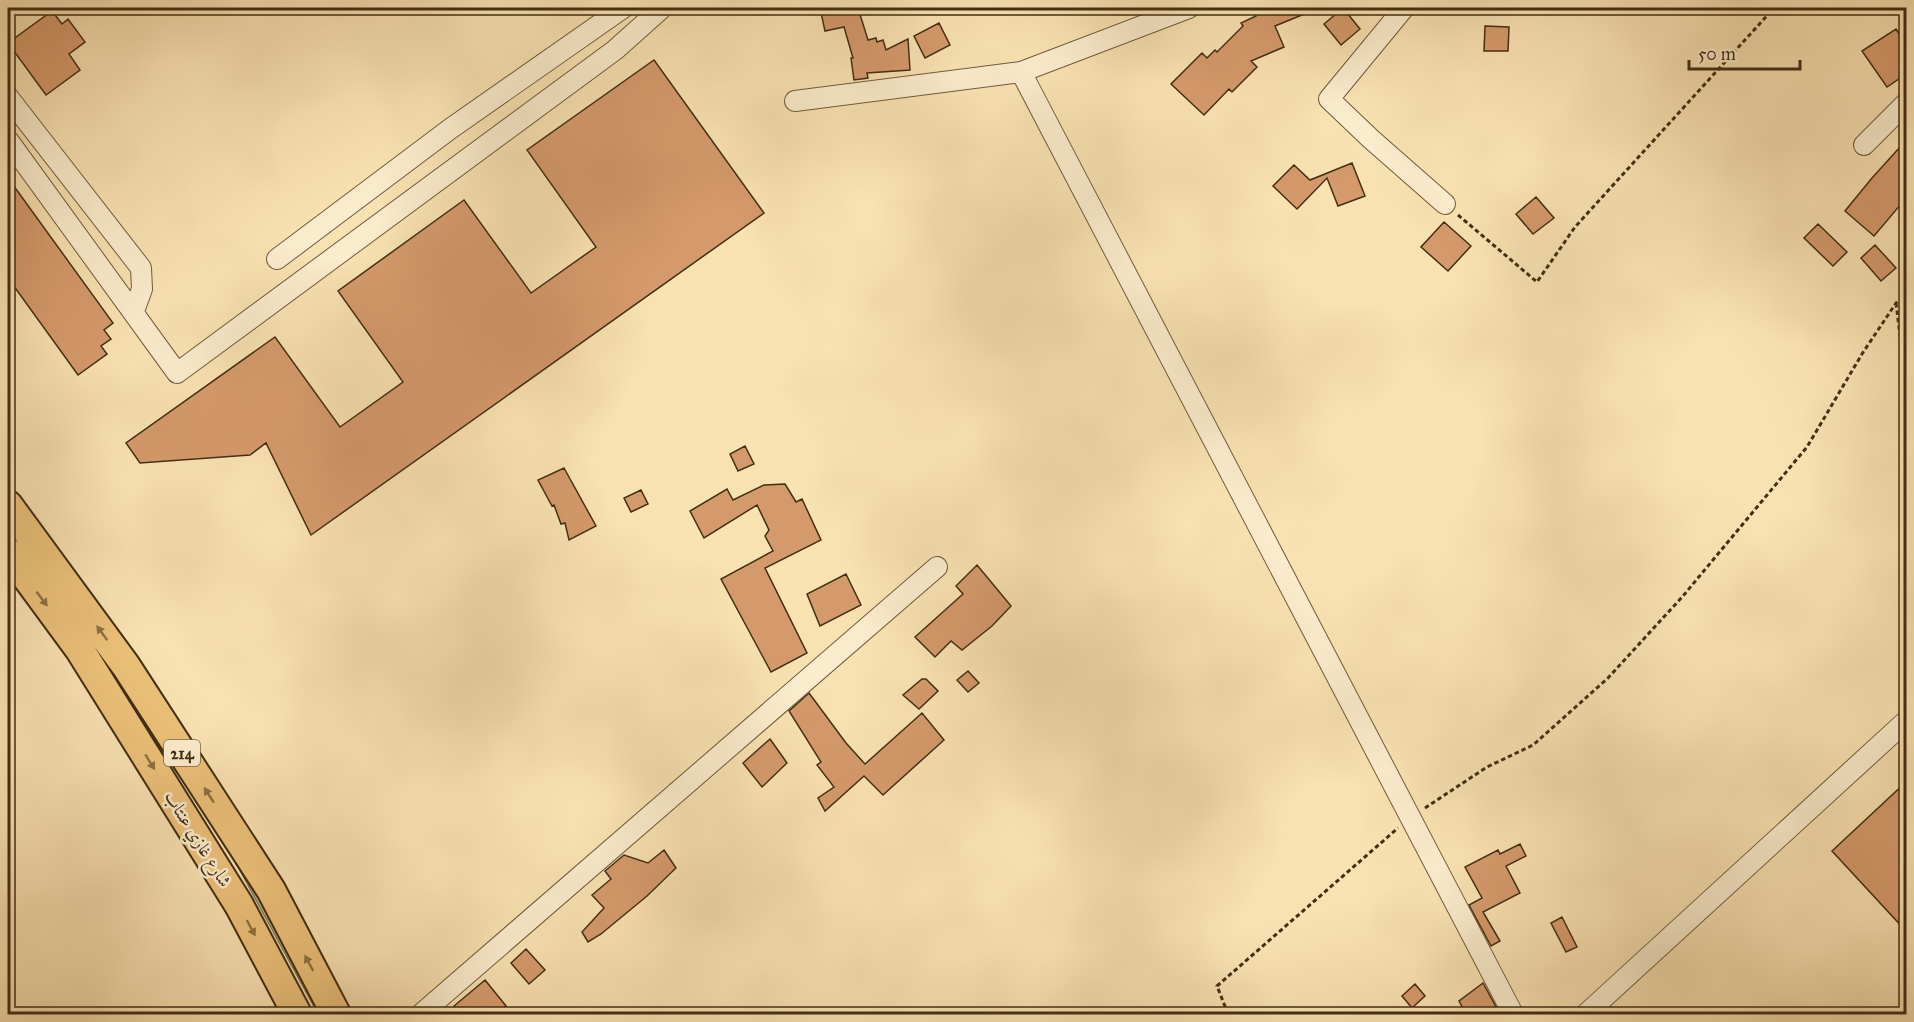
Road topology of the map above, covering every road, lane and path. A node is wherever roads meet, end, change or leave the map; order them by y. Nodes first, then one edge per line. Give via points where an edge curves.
1 (622, 8) edge
2 (662, 8) edge
3 (1189, 8) edge
4 (1404, 8) edge
5 (1774, 8) edge
6 (1157, 14) edge
7 (1021, 72) junction
8 (8, 97) edge
9 (795, 101) dead end
10 (1906, 104) edge
11 (8, 140) edge
12 (1864, 145) dead end
13 (1445, 204) joint
14 (278, 260) dead end
15 (1906, 293) edge
16 (1896, 303) junction
17 (134, 312) junction
18 (1906, 383) edge
19 (8, 505) edge
20 (8, 552) edge
21 (937, 567) dead end
22 (1906, 721) edge
23 (1410, 818) junction
24 (297, 1014) edge
25 (336, 1014) edge
26 (422, 1014) edge
27 (1228, 1014) edge
28 (1513, 1014) edge
29 (1586, 1014) edge

1 - 14 street via 450,129
2 - 17 street via 615,50 177,373
3 - 6 street
4 - 13 street via 1329,99
5 - 13 path via 1575,227 1537,282
6 - 7 street
7 - 9 street
7 - 23 street
8 - 17 street via 141,268 142,289
10 - 12 street
11 - 17 street
15 - 16 path
16 - 18 path
16 - 23 path via 1808,447 1683,596 1608,678 1533,745 1487,767
25 -> 19 highway, 214 via 271,890 126,666
20 -> 24 highway, شارع غازي عنتاب / 214 via 80,650 239,905
21 - 26 street
22 - 29 street
23 - 27 path via 1217,986
23 - 28 street

